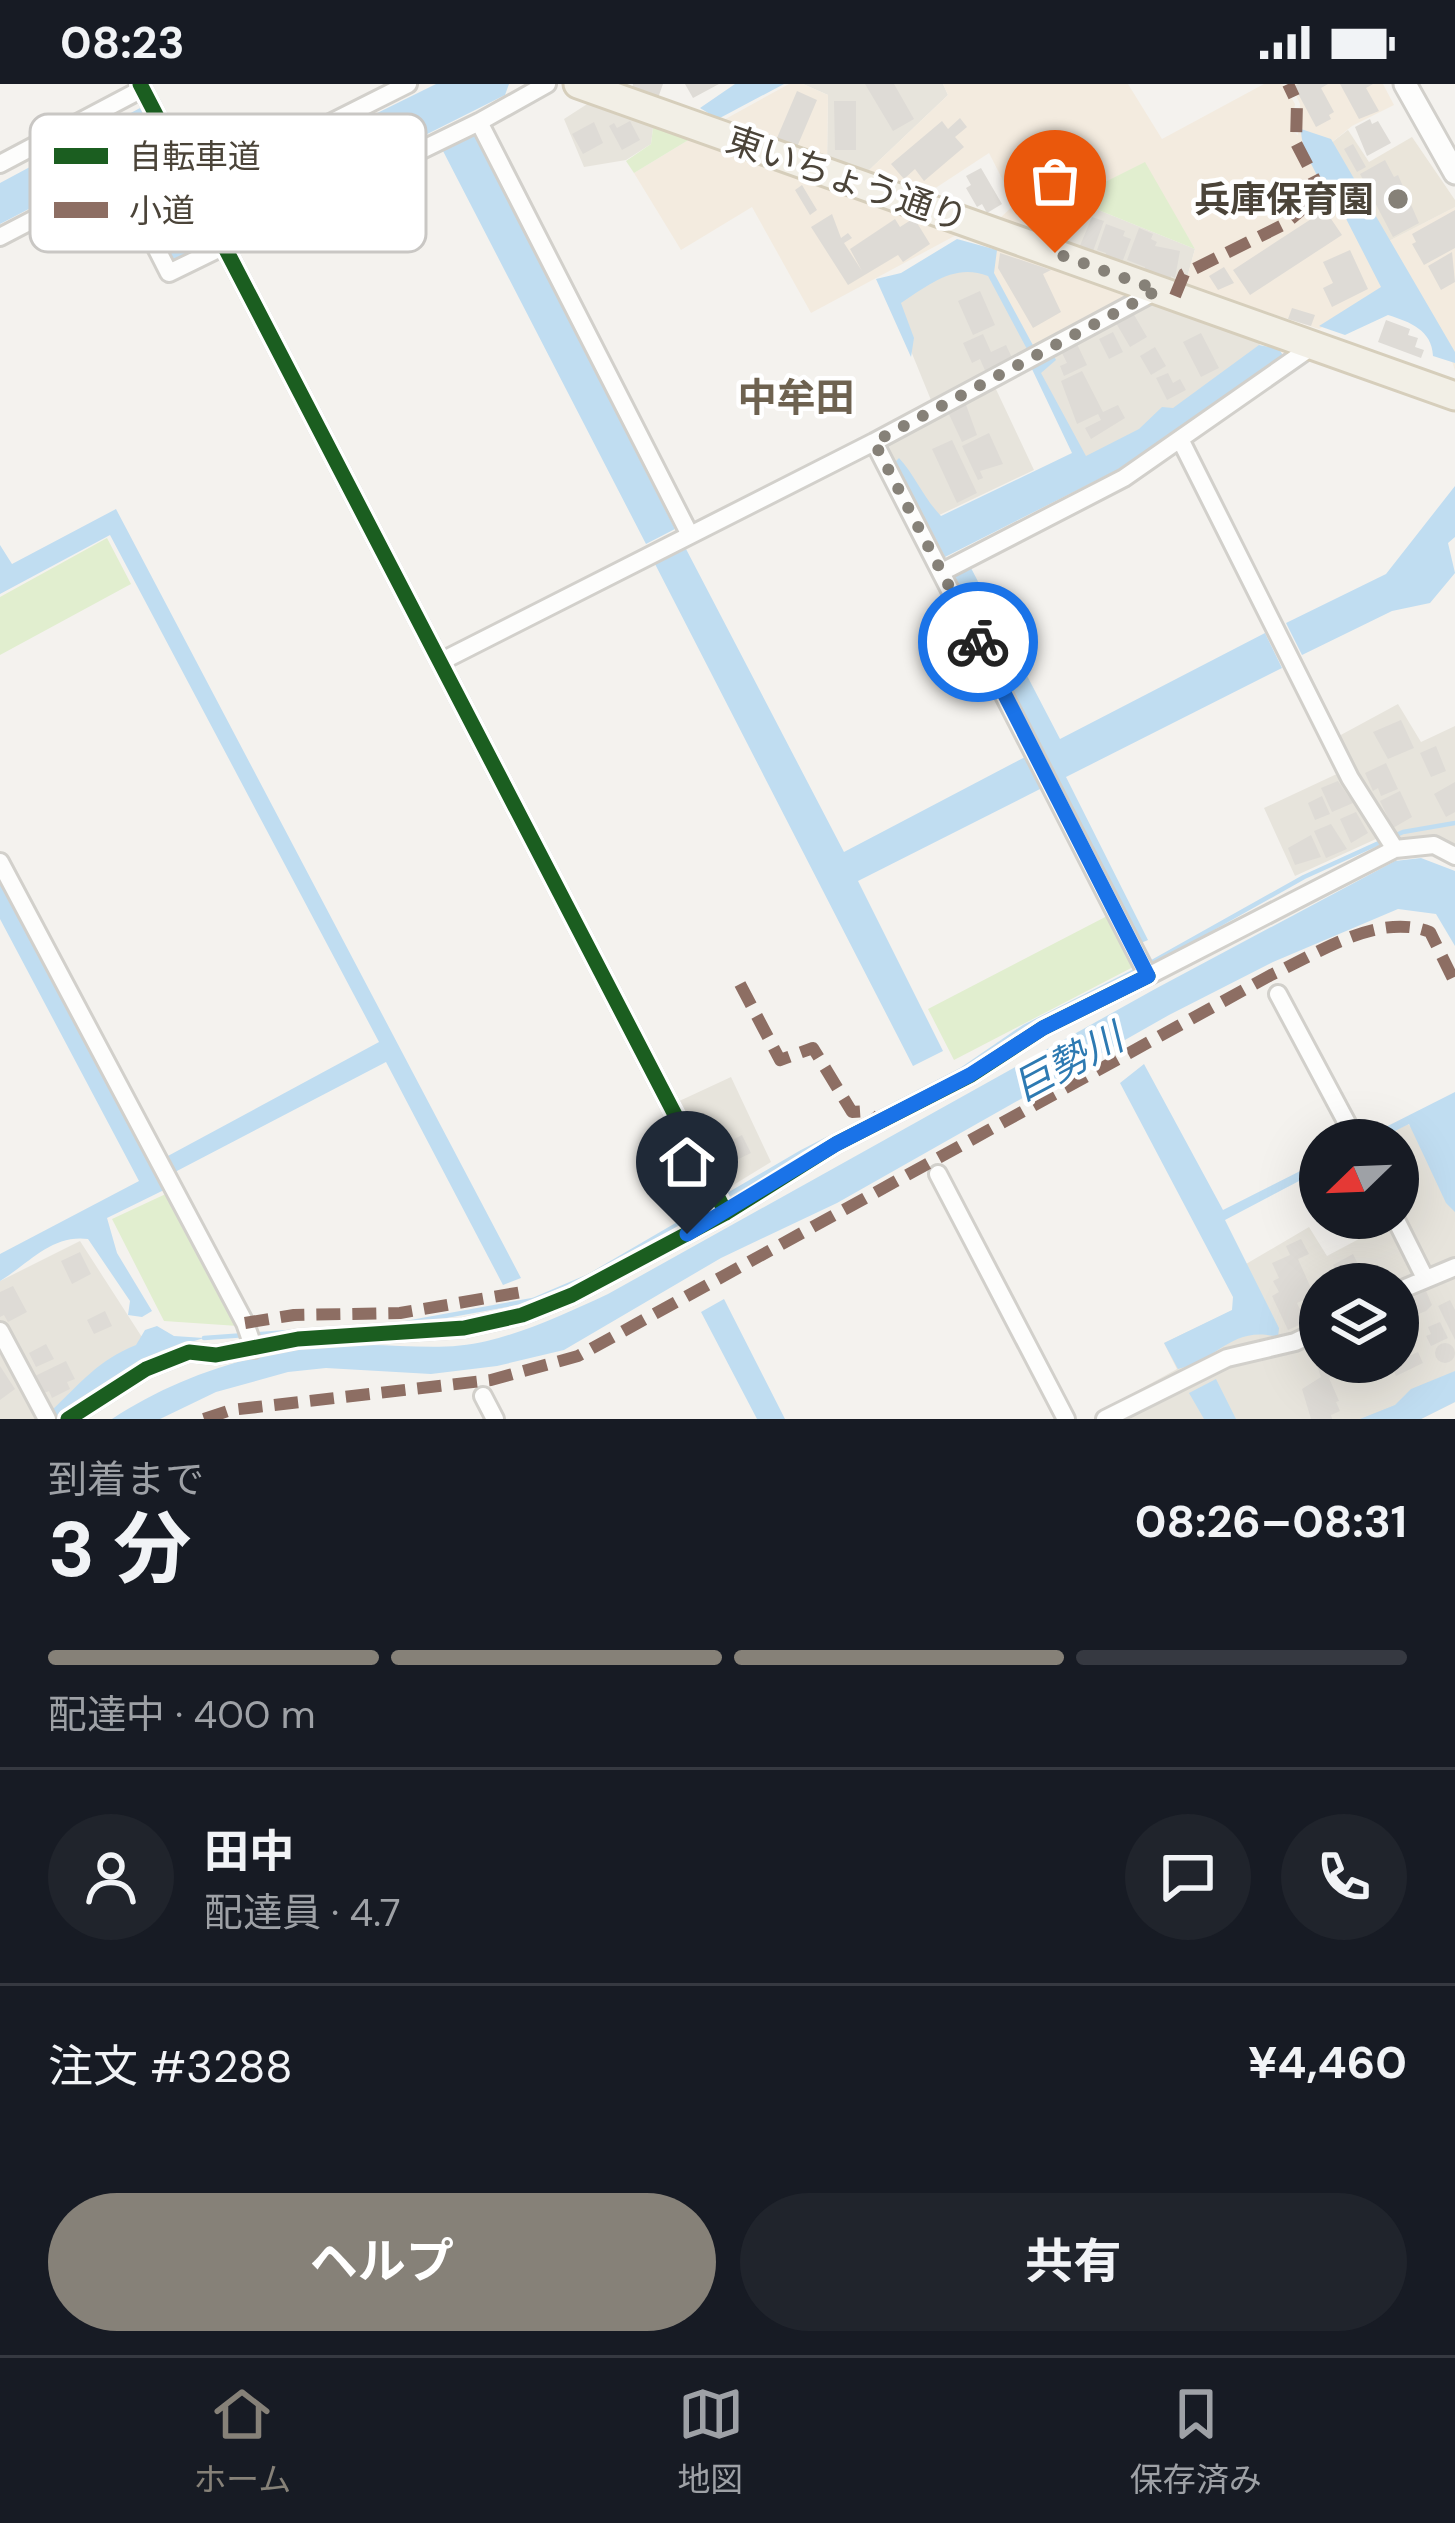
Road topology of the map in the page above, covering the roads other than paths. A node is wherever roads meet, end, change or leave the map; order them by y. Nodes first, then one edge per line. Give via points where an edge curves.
1 (409, 84) edge
2 (547, 84) edge
3 (1405, 84) edge
4 (587, 86) edge
5 (141, 87) edge
6 (92, 114) edge
7 (156, 114) edge
8 (354, 114) edge
9 (479, 122) junction
10 (426, 146) edge
11 (30, 148) edge
12 (0, 164) edge
13 (1455, 173) edge
14 (30, 221) edge
15 (0, 237) edge
16 (158, 252) edge
17 (202, 252) edge
18 (229, 252) edge
19 (1158, 290) junction
20 (1313, 346) junction
21 (1455, 396) edge
22 (1181, 441) junction
23 (874, 442) junction
24 (675, 542) junction
25 (942, 572) junction
26 (440, 662) junction
27 (1455, 835) edge
28 (1390, 842) junction
29 (1434, 845) junction
30 (1455, 856) edge
31 (0, 862) edge
32 (1145, 970) junction
33 (1278, 994) dead end
34 (1345, 1119) edge
35 (938, 1174) dead end
36 (726, 1213) junction
37 (1406, 1239) edge
38 (1455, 1267) edge
39 (1425, 1278) junction
40 (1419, 1281) edge
41 (0, 1331) edge
42 (1299, 1340) edge
43 (254, 1348) junction
44 (483, 1396) dead end
45 (45, 1417) edge
46 (68, 1419) edge
47 (495, 1419) edge
48 (1066, 1419) edge
49 (1105, 1419) edge

1 - 8 street
2 - 9 street
3 - 13 street
4 - 19 main road, 東いちょう通り
5 - 6 street
5 - 7 street
9 - 10 street
9 - 24 street
11 - 12 street
14 - 15 street
16 - 17 street via 169,273
18 - 26 street
19 - 20 main road, 東いちょう通り
19 - 23 street
20 - 21 main road, 東いちょう通り
20 - 22 street
22 - 25 street
22 - 28 street
23 - 24 street
23 - 25 street
24 - 26 street
25 - 32 street
26 - 36 street
27 - 29 street
28 - 29 street
28 - 32 street
29 - 30 street
31 - 43 street
32 - 36 street
33 - 34 street
35 - 48 street
36 - 43 street via 522,1315
37 - 39 street
38 - 39 street
39 - 40 street
41 - 45 street
42 - 49 street via 1227,1358
43 - 46 street via 189,1352
44 - 47 street

